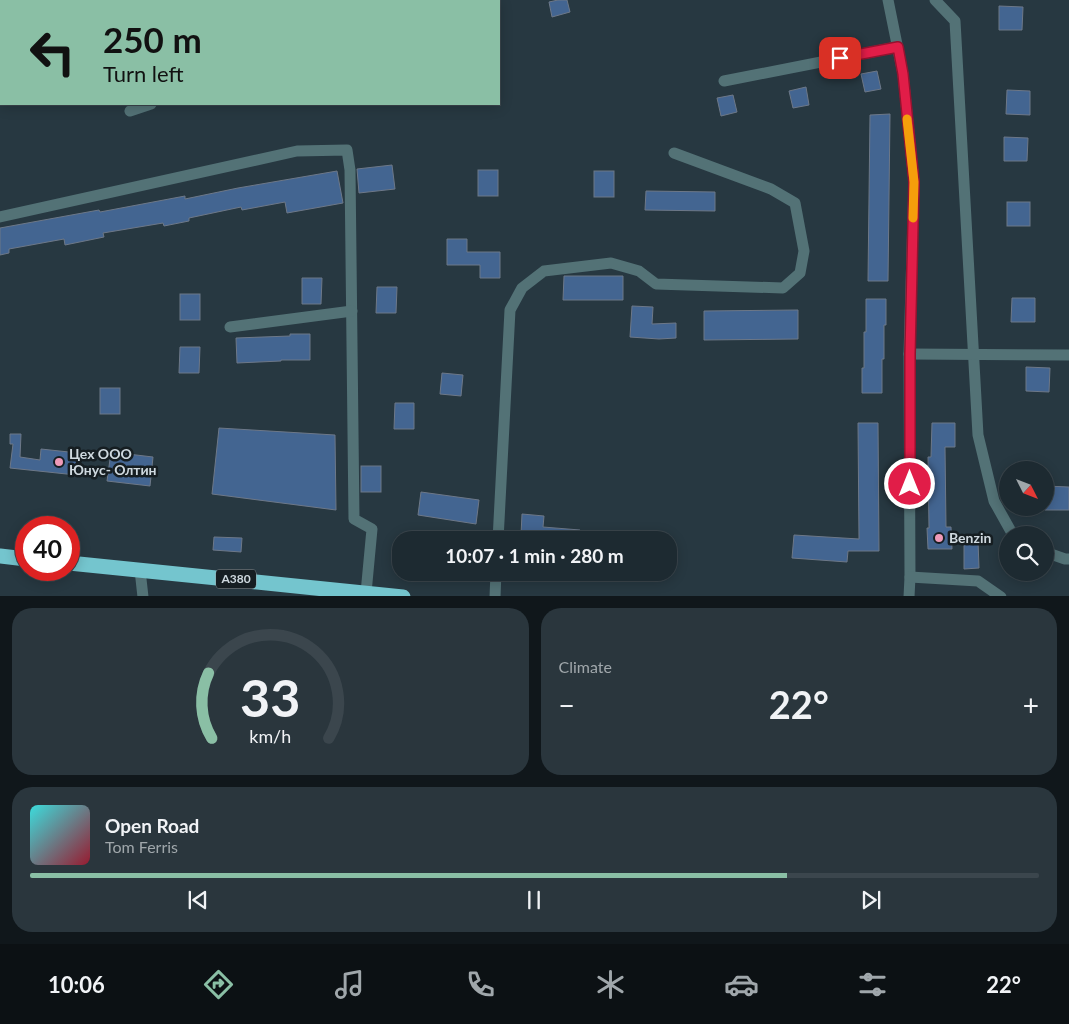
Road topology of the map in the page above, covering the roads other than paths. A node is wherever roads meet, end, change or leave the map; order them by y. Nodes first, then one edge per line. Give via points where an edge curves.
1 (888, 0) edge
2 (935, 0) edge
3 (898, 47) junction
4 (724, 81) dead end
5 (148, 105) edge
6 (130, 111) dead end
7 (674, 153) dead end
8 (0, 216) edge
9 (352, 311) junction
10 (230, 328) dead end
11 (910, 354) junction
12 (974, 354) junction
13 (1069, 354) edge
14 (1008, 526) edge
15 (498, 531) edge
16 (1054, 555) edge
17 (0, 556) edge
18 (15, 558) edge
19 (1069, 559) edge
20 (80, 564) edge
21 (140, 570) junction
22 (910, 578) junction
23 (496, 581) edge
24 (366, 593) junction
25 (143, 596) edge
26 (404, 596) edge
27 (495, 596) edge
28 (909, 596) edge
29 (1001, 596) edge

1 - 3 street
2 - 12 street via 955,21
3 - 4 street
3 - 11 street via 914,182
5 - 6 street
7 - 15 street via 771,189 795,203 804,251 800,273 783,288 656,284 639,271 611,263 544,271 522,288 510,310
8 - 9 street via 297,151 347,150
9 - 10 street
9 - 24 street via 354,519 372,529
11 - 12 street
11 - 22 street
12 - 13 street
12 - 14 street via 978,436 994,501
16 - 19 street
17 - 18 highway
20 - 21 highway, A380
21 - 24 highway, A380
21 - 25 street
22 - 28 street
22 - 29 street via 978,581
23 - 27 street
24 - 26 highway, A380

